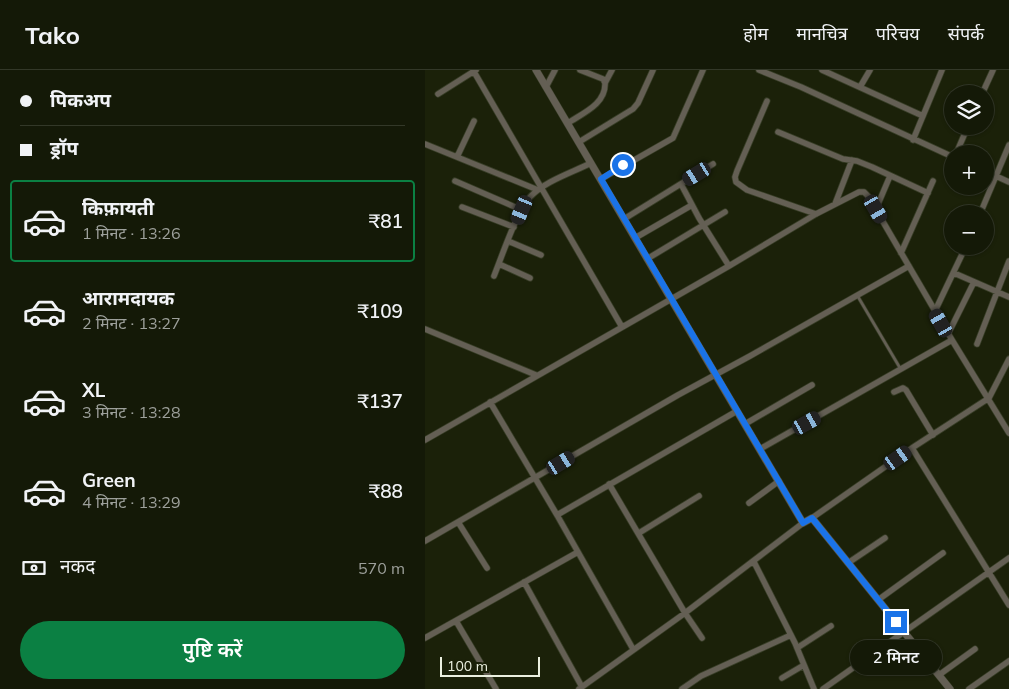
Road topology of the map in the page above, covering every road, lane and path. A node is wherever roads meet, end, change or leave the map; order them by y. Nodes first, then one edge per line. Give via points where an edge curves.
1 (474, 70) edge
2 (536, 70) edge
3 (555, 70) edge
4 (580, 70) edge
5 (612, 70) edge
6 (653, 70) edge
7 (703, 70) edge
8 (759, 70) edge
9 (822, 70) edge
10 (870, 70) edge
11 (942, 70) edge
12 (993, 70) edge
13 (605, 83) junction
14 (986, 85) edge
15 (546, 87) junction
16 (859, 87) junction
17 (438, 94) dead end
18 (767, 101) dead end
19 (923, 116) junction
20 (474, 121) dead end
21 (567, 123) junction
22 (778, 132) dead end
23 (913, 140) junction
24 (579, 142) junction
25 (425, 144) edge
26 (1009, 146) edge
27 (944, 153) edge
28 (457, 157) junction
29 (852, 160) junction
30 (591, 163) junction
31 (713, 164) dead end
32 (890, 176) junction
33 (996, 176) junction
34 (601, 179) junction
35 (455, 181) dead end
36 (933, 181) dead end
37 (1009, 182) edge
38 (681, 184) junction
39 (540, 189) junction
40 (928, 193) junction
41 (835, 204) junction
42 (693, 205) junction
43 (984, 205) edge
44 (462, 207) dead end
45 (876, 209) junction
46 (522, 210) junction
47 (725, 212) dead end
48 (816, 214) junction
49 (624, 219) junction
50 (703, 224) junction
51 (514, 228) junction
52 (635, 238) junction
53 (508, 241) junction
54 (901, 253) junction
55 (541, 255) dead end
56 (962, 255) edge
57 (647, 259) junction
58 (1009, 261) edge
59 (499, 264) junction
60 (729, 266) junction
61 (909, 266) junction
62 (954, 274) junction
63 (494, 276) dead end
64 (530, 278) dead end
65 (974, 282) junction
66 (996, 292) junction
67 (856, 294) junction
68 (1009, 297) edge
69 (671, 299) junction
70 (935, 311) junction
71 (622, 327) junction
72 (425, 329) edge
73 (948, 334) junction
74 (952, 340) junction
75 (977, 344) dead end
76 (1009, 359) edge
77 (900, 370) junction
78 (715, 374) junction
79 (536, 376) junction
80 (812, 385) dead end
81 (894, 392) dead end
82 (989, 398) junction
83 (490, 402) junction
84 (737, 410) junction
85 (745, 424) junction
86 (1009, 433) edge
87 (933, 435) junction
88 (425, 440) edge
89 (912, 448) junction
90 (760, 449) junction
91 (535, 477) junction
92 (779, 481) junction
93 (609, 484) junction
94 (699, 496) dead end
95 (749, 503) dead end
96 (557, 515) junction
97 (812, 518) junction
98 (458, 522) junction
99 (803, 523) junction
100 (639, 533) junction
101 (885, 538) dead end
102 (425, 540) edge
103 (578, 552) junction
104 (943, 553) dead end
105 (1009, 558) edge
106 (755, 562) junction
107 (849, 563) junction
108 (487, 568) dead end
109 (988, 572) junction
110 (524, 582) junction
111 (878, 600) junction
112 (1009, 605) edge
113 (685, 613) junction
114 (456, 621) junction
115 (831, 626) dead end
116 (904, 632) junction
117 (791, 635) junction
118 (425, 638) edge
119 (702, 638) dead end
120 (797, 648) junction
121 (633, 649) junction
122 (975, 649) dead end
123 (1009, 661) edge
124 (804, 665) junction
125 (939, 675) junction
126 (781, 678) dead end
127 (580, 688) edge
128 (496, 689) edge
129 (682, 689) edge
130 (814, 689) edge
131 (823, 689) edge
132 (951, 689) edge
133 (969, 689) edge

1 - 17 street
1 - 39 street
2 - 15 street
3 - 15 street
4 - 13 street via 603,79
5 - 13 street
6 - 24 street via 633,109
7 - 34 street via 673,138
8 - 23 street
9 - 16 street
10 - 16 street
11 - 19 street
12 - 14 street
13 - 21 street via 602,99
15 - 21 street
16 - 19 street
18 - 48 street via 737,171 736,182 747,190
19 - 23 street
20 - 28 street
21 - 24 street
22 - 29 street
23 - 27 street
24 - 30 street
25 - 28 street
26 - 33 street
28 - 39 street
29 - 32 street
29 - 41 street
30 - 34 street
30 - 39 street
31 - 38 street
32 - 40 street
32 - 45 street
33 - 37 street
33 - 43 street
34 - 49 street
35 - 46 street
36 - 40 street
38 - 42 street
38 - 49 street
39 - 46 street
39 - 71 street
40 - 54 street
41 - 45 street via 864,192
41 - 48 street
42 - 50 street
42 - 52 street
44 - 51 street
45 - 54 street
46 - 51 street
47 - 50 street
48 - 60 street
49 - 52 street
50 - 57 street
50 - 60 street
51 - 53 street
52 - 57 street
53 - 55 street
53 - 59 street
54 - 61 street
56 - 62 street
57 - 69 street
58 - 66 street
59 - 63 street
59 - 64 street
60 - 69 street
61 - 67 street
61 - 70 street
62 - 65 street
62 - 70 street
65 - 66 street
65 - 73 street
66 - 68 street
66 - 75 street
67 - 77 lane
67 - 78 street
69 - 71 street
69 - 78 street
70 - 73 street
71 - 79 street
72 - 79 street
73 - 74 street
74 - 77 street
74 - 82 street
76 - 82 street
77 - 90 street
78 - 84 street
78 - 91 street
79 - 83 street
80 - 85 street
81 - 87 street via 906,390
82 - 86 street
82 - 87 street
83 - 88 street
83 - 91 street
84 - 85 street
84 - 93 street
85 - 90 street
87 - 89 street
89 - 97 street
89 - 109 street
90 - 92 street
91 - 96 street
91 - 98 street
92 - 95 street
92 - 99 street
93 - 96 street
93 - 100 street
94 - 100 street
96 - 103 street
97 - 99 street
97 - 107 street
98 - 102 street
98 - 108 street
99 - 106 street
100 - 113 street
101 - 107 street
103 - 110 street
103 - 121 street
104 - 111 street
105 - 109 street
106 - 113 street
106 - 117 street
107 - 111 street
109 - 112 street
109 - 116 street
110 - 114 street
110 - 127 street
111 - 116 street
113 - 119 street
113 - 121 street
114 - 118 street
114 - 128 street
115 - 120 street
116 - 125 street
116 - 131 street
117 - 120 street
117 - 129 street via 701,676
120 - 124 street
121 - 127 street
122 - 125 street
123 - 133 street
124 - 126 street
124 - 130 street
125 - 132 street

